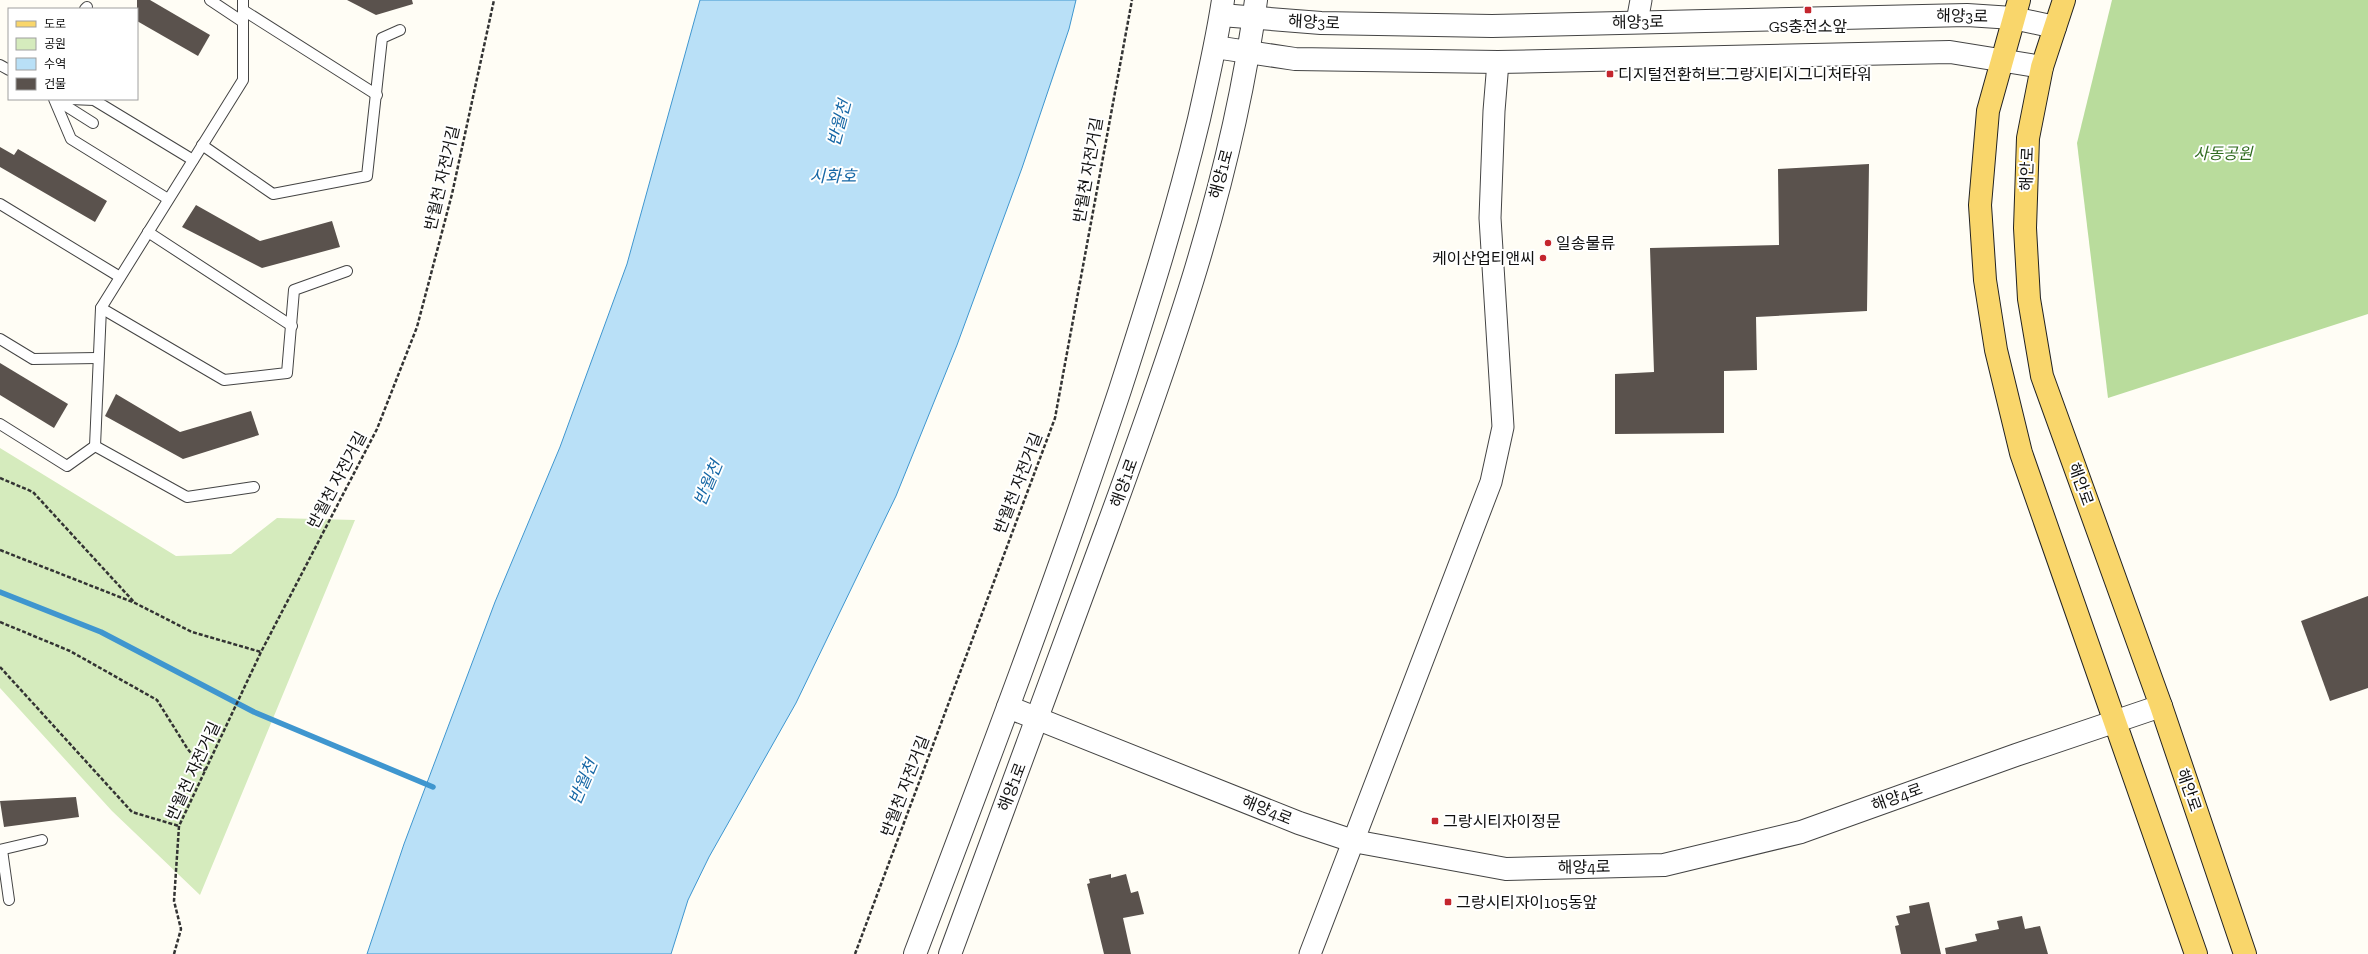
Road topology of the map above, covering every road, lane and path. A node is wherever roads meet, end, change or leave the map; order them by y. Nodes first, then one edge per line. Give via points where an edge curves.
1 (210, 0) edge
2 (494, 0) edge
3 (1132, 0) edge
4 (1641, 0) edge
5 (2064, 0) edge
6 (243, 5) edge
7 (1222, 8) edge
8 (1255, 9) edge
9 (2016, 9) edge
10 (243, 22) junction
11 (1637, 22) junction
12 (2055, 26) junction
13 (400, 30) dead end
14 (1215, 47) junction
15 (1247, 52) junction
16 (2001, 61) junction
17 (1498, 62) junction
18 (2042, 67) junction
19 (377, 95) junction
20 (55, 100) edge
21 (57, 100) edge
22 (94, 100) edge
23 (93, 123) dead end
24 (202, 145) junction
25 (193, 160) junction
26 (168, 199) junction
27 (0, 204) edge
28 (148, 232) junction
29 (347, 271) dead end
30 (120, 277) junction
31 (101, 308) junction
32 (292, 326) junction
33 (0, 339) edge
34 (97, 358) junction
35 (0, 424) edge
36 (95, 446) junction
37 (0, 478) edge
38 (254, 487) dead end
39 (0, 550) edge
40 (135, 603) junction
41 (0, 622) edge
42 (261, 652) junction
43 (0, 667) edge
44 (2161, 706) junction
45 (1008, 707) junction
46 (1038, 718) junction
47 (2114, 722) junction
48 (206, 771) junction
49 (179, 826) junction
50 (42, 840) dead end
51 (1353, 841) junction
52 (1, 850) edge
53 (9, 900) dead end
54 (174, 954) edge
55 (855, 954) edge
56 (915, 954) edge
57 (950, 954) edge
58 (1310, 954) edge
59 (2196, 954) edge
60 (2245, 954) edge

1 - 10 lane
2 - 42 path, 반월천 자전거길 via 452,194 418,327 377,429
3 - 55 path, 반월천 자전거길 via 1055,418
4 - 11 street
5 - 12 main road, 해안로
6 - 10 lane
6 - 19 lane
7 - 8 street, 해양3로
7 - 14 street, 해양1로
8 - 11 street, 해양3로 via 1315,22 1484,26
8 - 15 street, 해양1로
9 - 11 street, 해양3로 via 1967,15
9 - 12 street, 해양3로
9 - 16 main road
10 - 24 lane via 243,80
12 - 18 main road, 해안로
13 - 19 lane via 382,38
14 - 15 street
14 - 45 street, 해양1로 via 1185,175 1155,282 1093,470
15 - 17 street via 1295,59
15 - 46 street, 해양1로 via 1236,114 1220,179 1198,262 1163,375
16 - 17 street via 1950,52 1927,52
16 - 18 street
16 - 47 main road via 1988,111 1980,205 1986,280 1996,350 2021,453
17 - 51 street via 1490,218 1503,427 1490,482
18 - 44 main road, 해안로 via 2028,138 2025,228 2028,299 2042,376
19 - 24 lane via 367,176 273,194
20 - 26 lane via 71,139
21 - 23 lane
22 - 25 lane
24 - 25 lane
25 - 26 lane
26 - 28 lane
27 - 30 lane
28 - 30 lane
28 - 32 lane
29 - 32 lane via 294,290
30 - 31 lane
31 - 32 lane via 224,380 287,373
31 - 34 lane
33 - 34 lane via 33,359
34 - 36 lane
35 - 36 lane via 67,466
36 - 38 lane via 187,497
37 - 40 path via 32,492
39 - 40 path
40 - 42 path via 192,632
41 - 48 path via 70,651 157,700
42 - 48 path, 반월천 자전거길
43 - 49 path via 132,812
44 - 47 street, 해양4로
44 - 60 main road, 해안로
45 - 46 street, 해양4로
45 - 56 street, 해양1로
46 - 51 street, 해양4로 via 1299,823
46 - 57 street, 해양1로
47 - 51 street, 해양4로 via 1801,832 1664,865 1506,869
47 - 59 main road
48 - 49 path, 반월천 자전거길
49 - 54 path, 반월천 자전거길 via 174,901 181,929
50 - 52 lane
51 - 58 street
52 - 53 lane

